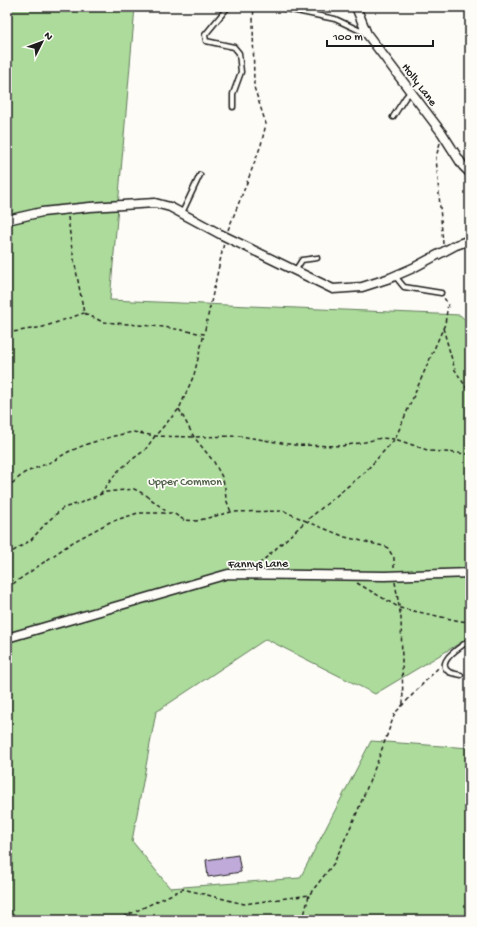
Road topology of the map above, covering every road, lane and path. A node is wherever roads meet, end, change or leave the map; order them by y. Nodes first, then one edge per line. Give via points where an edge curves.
1 (228, 7) edge
2 (254, 7) edge
3 (278, 7) edge
4 (356, 7) edge
5 (367, 34) junction
6 (411, 92) junction
7 (233, 107) dead end
8 (393, 117) dead end
9 (442, 133) junction
10 (470, 173) edge
11 (200, 175) dead end
12 (67, 210) junction
13 (182, 213) junction
14 (7, 220) edge
15 (225, 236) junction
16 (470, 240) edge
17 (443, 252) junction
18 (317, 258) dead end
19 (296, 271) junction
20 (394, 276) junction
21 (441, 293) joint
22 (84, 313) junction
23 (443, 328) junction
24 (7, 333) edge
25 (204, 334) junction
26 (470, 393) edge
27 (179, 409) junction
28 (155, 436) junction
29 (194, 437) junction
30 (395, 439) junction
31 (470, 454) edge
32 (7, 488) edge
33 (100, 494) junction
34 (231, 512) junction
35 (168, 513) junction
36 (306, 521) junction
37 (7, 554) edge
38 (470, 573) edge
39 (249, 574) junction
40 (394, 576) junction
41 (356, 583) dead end
42 (7, 588) edge
43 (400, 608) junction
44 (470, 622) edge
45 (7, 638) edge
46 (470, 640) edge
47 (446, 660) junction
48 (461, 675) dead end
49 (404, 704) junction
50 (309, 895) junction
51 (117, 920) edge
52 (303, 920) edge

1 - 7 lane via 205,35 206,41 234,47 239,53 241,72 233,94
2 - 15 path via 254,87 266,124 258,152
3 - 5 lane via 335,19
4 - 5 street, Holly Lane
5 - 6 street, Holly Lane
6 - 8 lane
6 - 9 street, Holly Lane
9 - 10 street, Holly Lane
9 - 17 path via 436,158
11 - 13 lane
12 - 13 street via 155,203
12 - 14 street via 42,212
12 - 22 path
13 - 15 street
15 - 19 street
15 - 25 path
16 - 17 street
17 - 20 street
18 - 19 lane via 302,260
19 - 20 street via 333,289 362,287
20 - 21 lane via 404,287
21 - 23 path via 448,304
22 - 24 path via 43,327
22 - 25 path via 104,322 164,327
23 - 26 path via 455,370
23 - 30 path
25 - 27 path via 194,375
27 - 28 path
27 - 29 path
28 - 29 path
28 - 32 path via 133,432 87,444 24,473
28 - 33 path via 145,450 118,471
29 - 30 path via 240,436 294,445 342,446 381,438
29 - 34 path via 214,462 222,477
30 - 31 path via 430,451
30 - 36 path via 365,472
33 - 35 path via 134,489 146,494
33 - 37 path via 63,508 31,540
34 - 35 path via 196,520 184,520 173,513
34 - 36 path via 284,511
35 - 42 path via 138,513 110,522 73,542
36 - 39 path
36 - 40 path via 344,537 387,548 394,558
38 - 40 street, Fannys Lane
39 - 40 street, Fannys Lane
39 - 45 street, Fannys Lane via 228,574
40 - 43 path
41 - 43 path
43 - 44 path
43 - 49 path
46 - 47 lane
47 - 48 lane via 446,669
47 - 49 path
49 - 50 path via 395,713 356,815 334,863
50 - 51 path via 244,904 182,889
50 - 52 path

